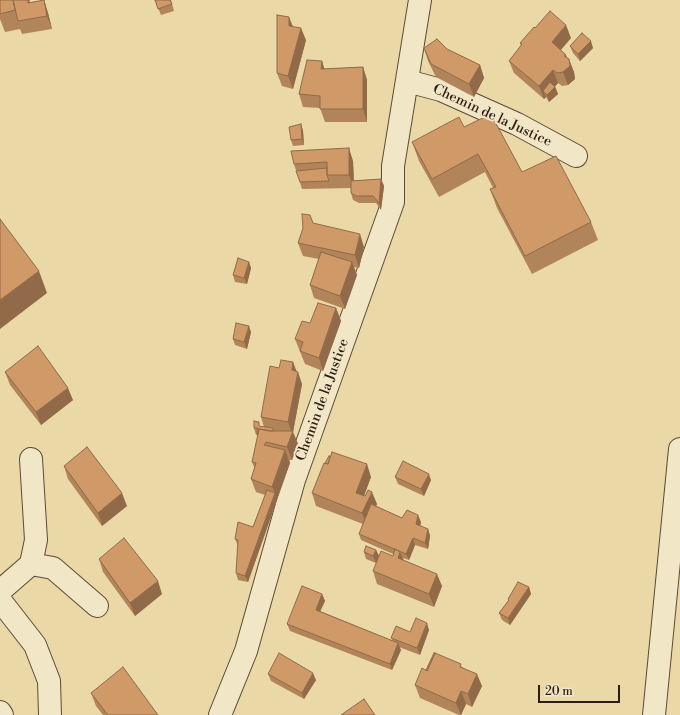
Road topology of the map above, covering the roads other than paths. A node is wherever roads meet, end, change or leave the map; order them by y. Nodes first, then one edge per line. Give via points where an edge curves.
1 (420, 0) edge
2 (407, 81) junction
3 (576, 156) dead end
4 (680, 449) edge
5 (31, 459) dead end
6 (31, 564) junction
7 (0, 590) edge
8 (0, 600) edge
9 (98, 606) dead end
10 (0, 712) edge
11 (2, 715) edge
12 (50, 715) edge
13 (220, 715) edge
14 (654, 715) edge

1 - 2 street, Chemin de la Justice
2 - 3 street, Chemin de la Justice via 441,90 517,124
2 - 13 street, Chemin de la Justice via 393,166 393,202 294,480 246,651
4 - 14 street
5 - 6 street via 36,540
6 - 7 street
6 - 9 street via 53,568
8 - 12 street via 35,645 49,681
10 - 11 street

